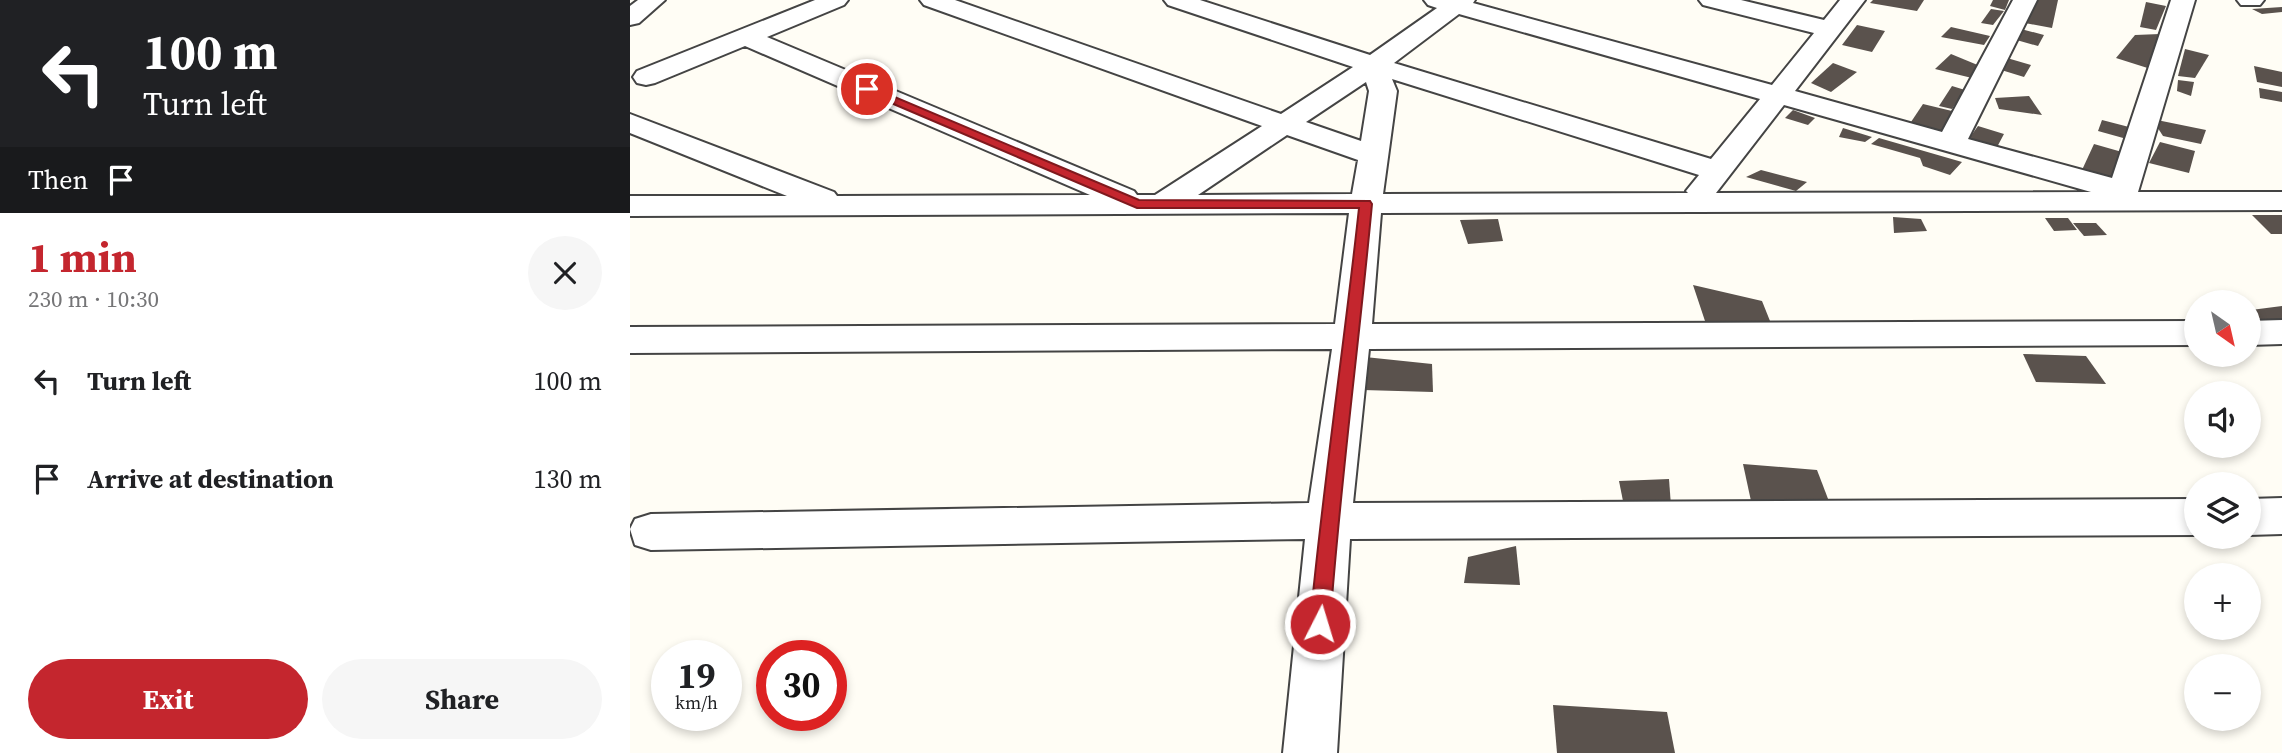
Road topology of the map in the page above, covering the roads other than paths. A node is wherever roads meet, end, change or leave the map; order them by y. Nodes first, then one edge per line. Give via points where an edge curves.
1 (653, 0) edge
2 (836, 0) edge
3 (932, 0) edge
4 (1176, 0) edge
5 (1711, 0) edge
6 (1853, 0) edge
7 (2025, 0) edge
8 (2183, 0) edge
9 (1452, 2) edge
10 (630, 18) edge
11 (1830, 29) junction
12 (745, 37) junction
13 (1374, 65) junction
14 (646, 77) dead end
15 (1778, 95) junction
16 (630, 122) edge
17 (1282, 124) junction
18 (1951, 144) junction
19 (1374, 156) junction
20 (1718, 171) junction
21 (2136, 197) junction
22 (2282, 201) edge
23 (1150, 204) junction
24 (1366, 204) junction
25 (1692, 204) junction
26 (630, 206) edge
27 (841, 206) junction
28 (2261, 332) edge
29 (2282, 332) edge
30 (2184, 333) edge
31 (1352, 338) junction
32 (630, 340) edge
33 (2282, 516) edge
34 (2184, 517) edge
35 (2261, 517) edge
36 (1329, 521) junction
37 (651, 532) dead end
38 (1310, 753) edge

1 - 10 street
2 - 12 street
3 - 17 street
4 - 13 street
5 - 11 street
6 - 11 street
7 - 18 street
8 - 21 street
9 - 13 street
9 - 15 street
11 - 15 street
12 - 14 street
12 - 23 street
13 - 17 street
13 - 19 street via 1383,91
13 - 20 street
15 - 18 street
15 - 20 street
16 - 27 street
17 - 19 street
17 - 23 street
18 - 21 street
19 - 24 street
20 - 25 street
21 - 22 street
21 - 25 street
23 - 24 street
23 - 27 street
24 - 25 street
24 - 31 street
26 - 27 street
28 - 29 street
30 - 31 street
31 - 32 street
31 - 36 street
33 - 35 street
34 - 36 street
36 - 37 street
36 - 38 street

